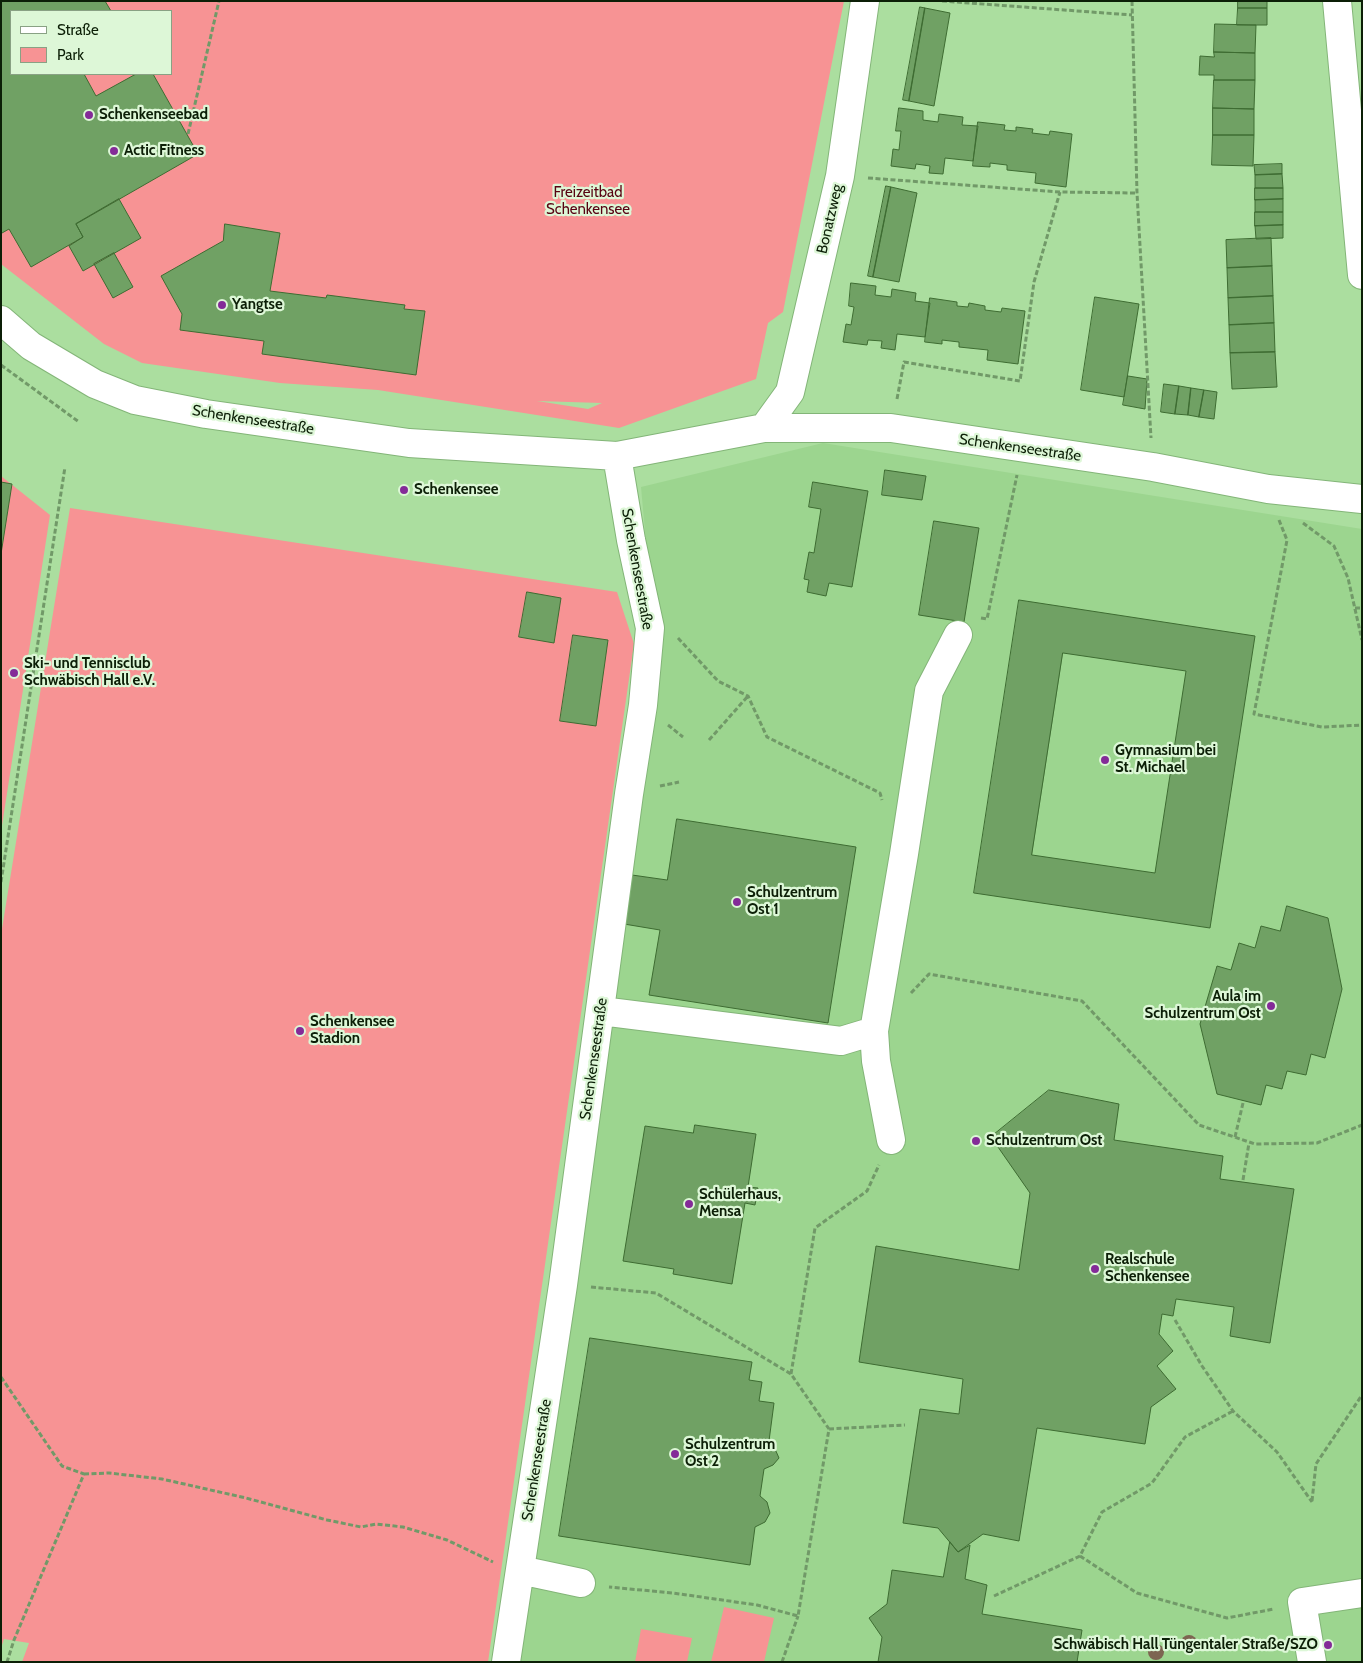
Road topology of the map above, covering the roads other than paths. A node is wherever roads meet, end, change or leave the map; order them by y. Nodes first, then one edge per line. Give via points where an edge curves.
1 (865, 1) edge
2 (1337, 1) edge
3 (1362, 275) edge
4 (1, 320) edge
5 (764, 428) junction
6 (618, 456) junction
7 (1362, 499) edge
8 (958, 635) dead end
9 (601, 1011) junction
10 (874, 1031) junction
11 (891, 1140) dead end
12 (520, 1570) junction
13 (581, 1583) road end
14 (1362, 1593) edge
15 (506, 1662) edge
16 (1312, 1662) edge

1 - 5 street, Bonatzweg via 840,176 790,392
2 - 3 street
4 - 6 street, Schenkenseestraße via 31,346 87,379 135,400 206,414 409,443
5 - 6 street, Schenkenseestraße
5 - 7 street, Schenkenseestraße via 891,428 1153,467 1268,489
6 - 9 street, Schenkenseestraße via 631,540 650,628 643,706
8 - 10 street via 929,691
9 - 10 street via 841,1041
9 - 12 street, Schenkenseestraße
10 - 11 street via 876,1061
12 - 13 street
12 - 15 street, Schenkenseestraße
14 - 16 street via 1302,1602

